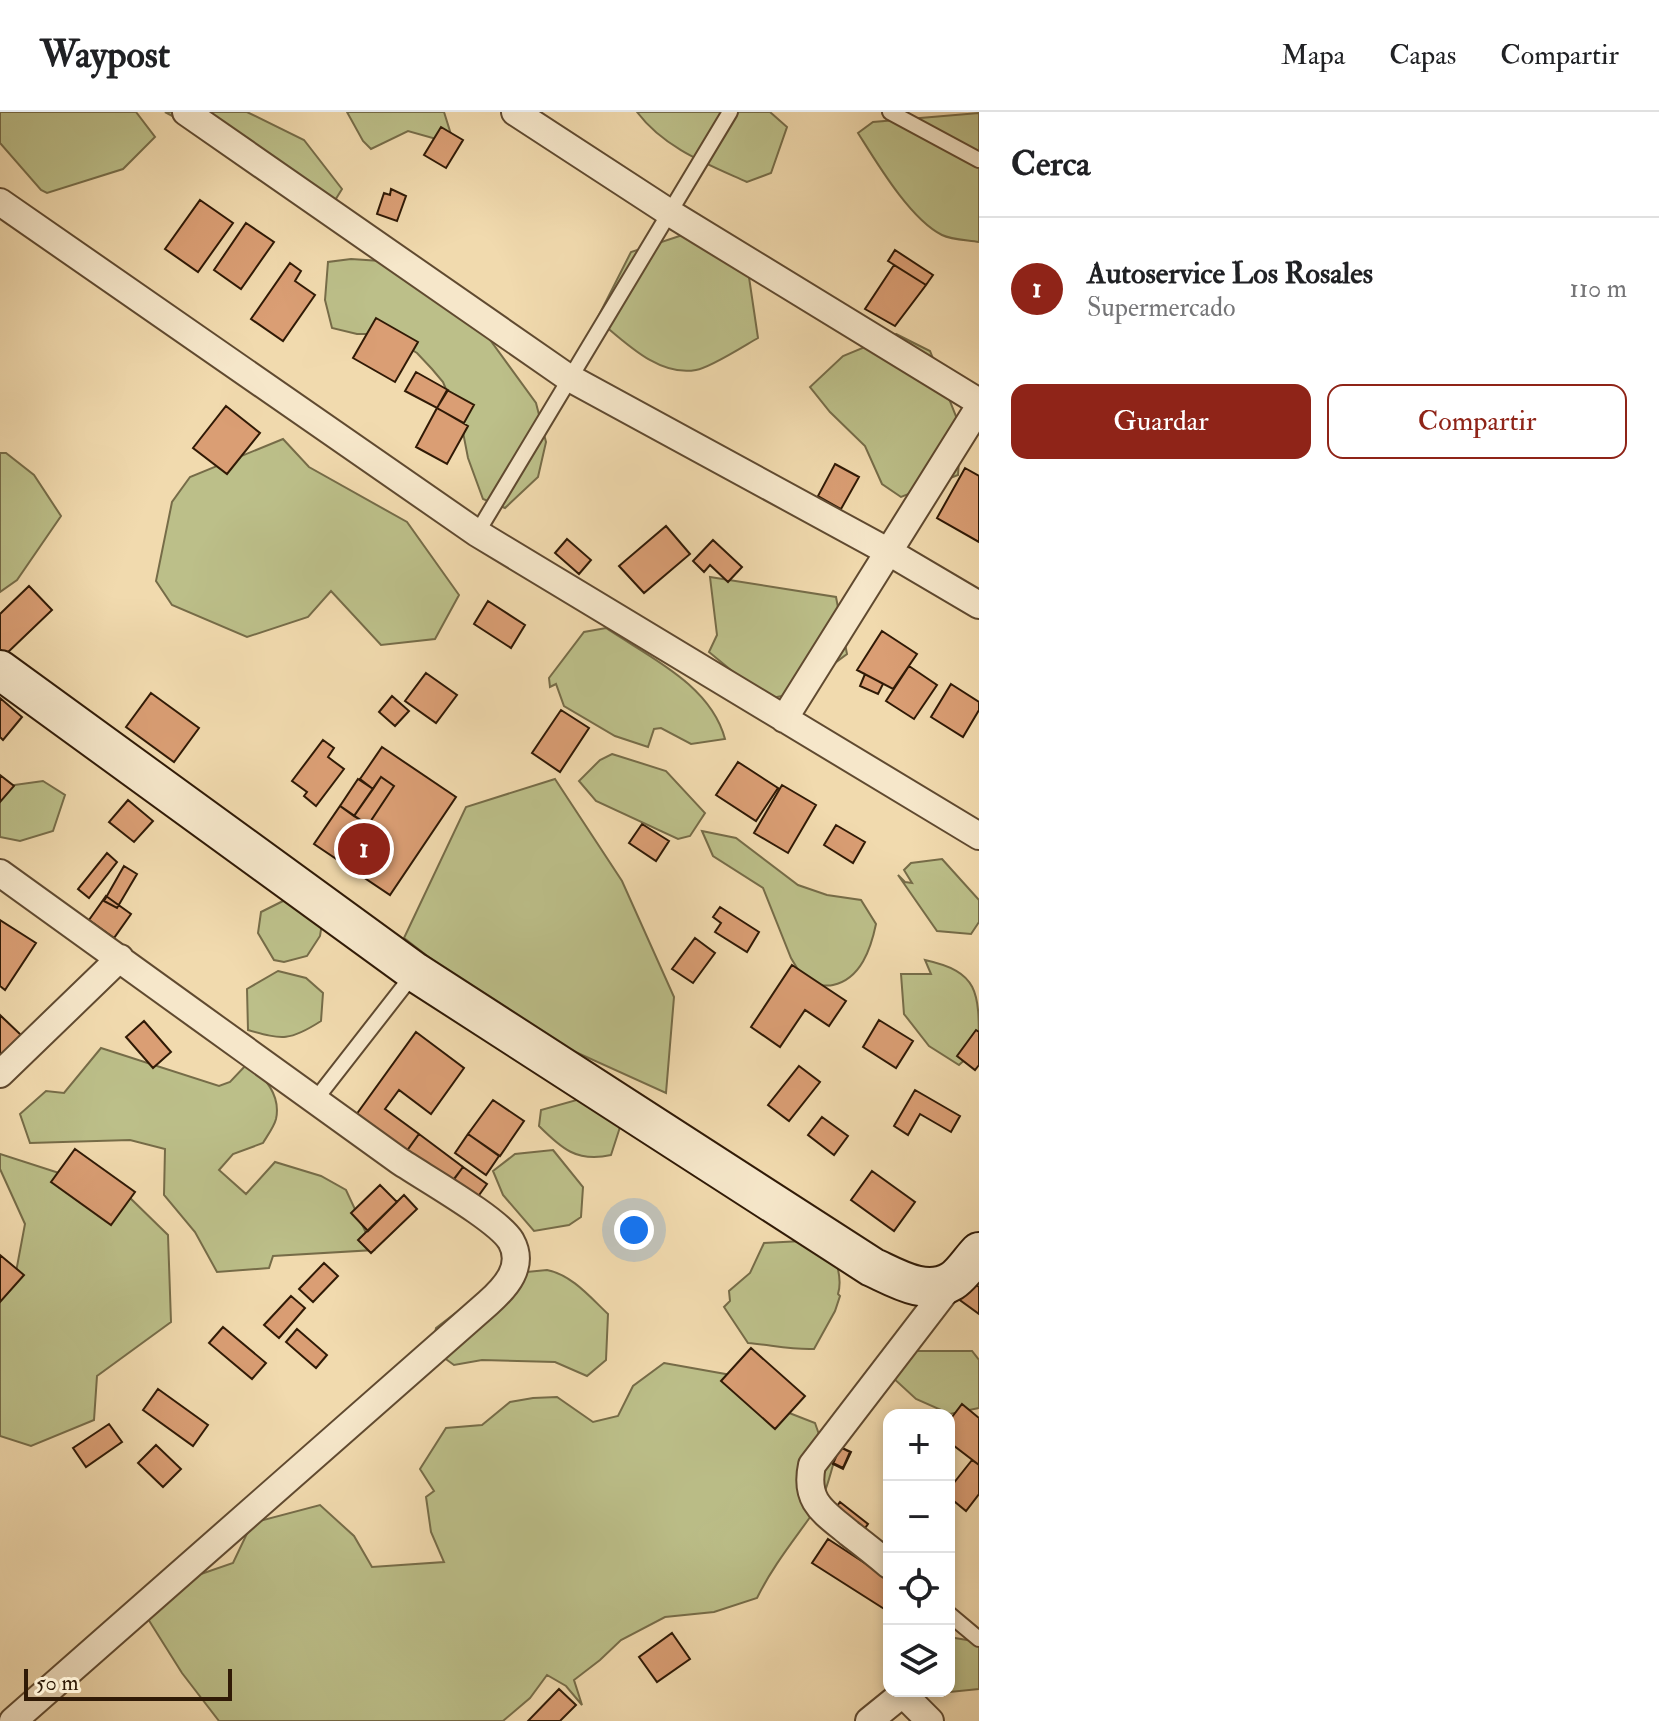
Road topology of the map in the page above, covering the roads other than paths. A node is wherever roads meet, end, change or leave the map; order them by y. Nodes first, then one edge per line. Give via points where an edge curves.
1 (186, 112) edge
2 (515, 112) edge
3 (730, 112) edge
4 (890, 112) edge
5 (979, 160) edge
6 (0, 202) edge
7 (670, 213) junction
8 (571, 378) junction
9 (979, 404) edge
10 (477, 533) junction
11 (889, 552) junction
12 (979, 605) edge
13 (0, 670) edge
14 (784, 719) junction
15 (979, 836) edge
16 (0, 873) edge
17 (120, 958) junction
18 (415, 972) junction
19 (0, 1074) edge
20 (316, 1099) junction
21 (979, 1252) edge
22 (954, 1280) junction
23 (883, 1560) edge
24 (955, 1619) edge
25 (979, 1639) edge
26 (900, 1697) edge
27 (909, 1697) edge
28 (13, 1721) edge
29 (869, 1721) edge
30 (930, 1721) edge

1 - 8 street
2 - 7 street
3 - 7 lane
4 - 5 lane
6 - 10 street
7 - 8 lane
7 - 9 street
8 - 10 lane
8 - 11 street
9 - 11 street
10 - 14 street
11 - 12 street
11 - 14 street
13 - 18 main road
14 - 15 street
16 - 17 street
17 - 19 street
17 - 20 street
18 - 20 lane
18 - 22 main road via 872,1267 918,1287
20 - 28 street via 491,1222 510,1240 517,1257 514,1272 488,1303
21 - 22 main road
22 - 23 street via 812,1465 809,1482 823,1513
24 - 25 lane
26 - 29 street
27 - 30 street

